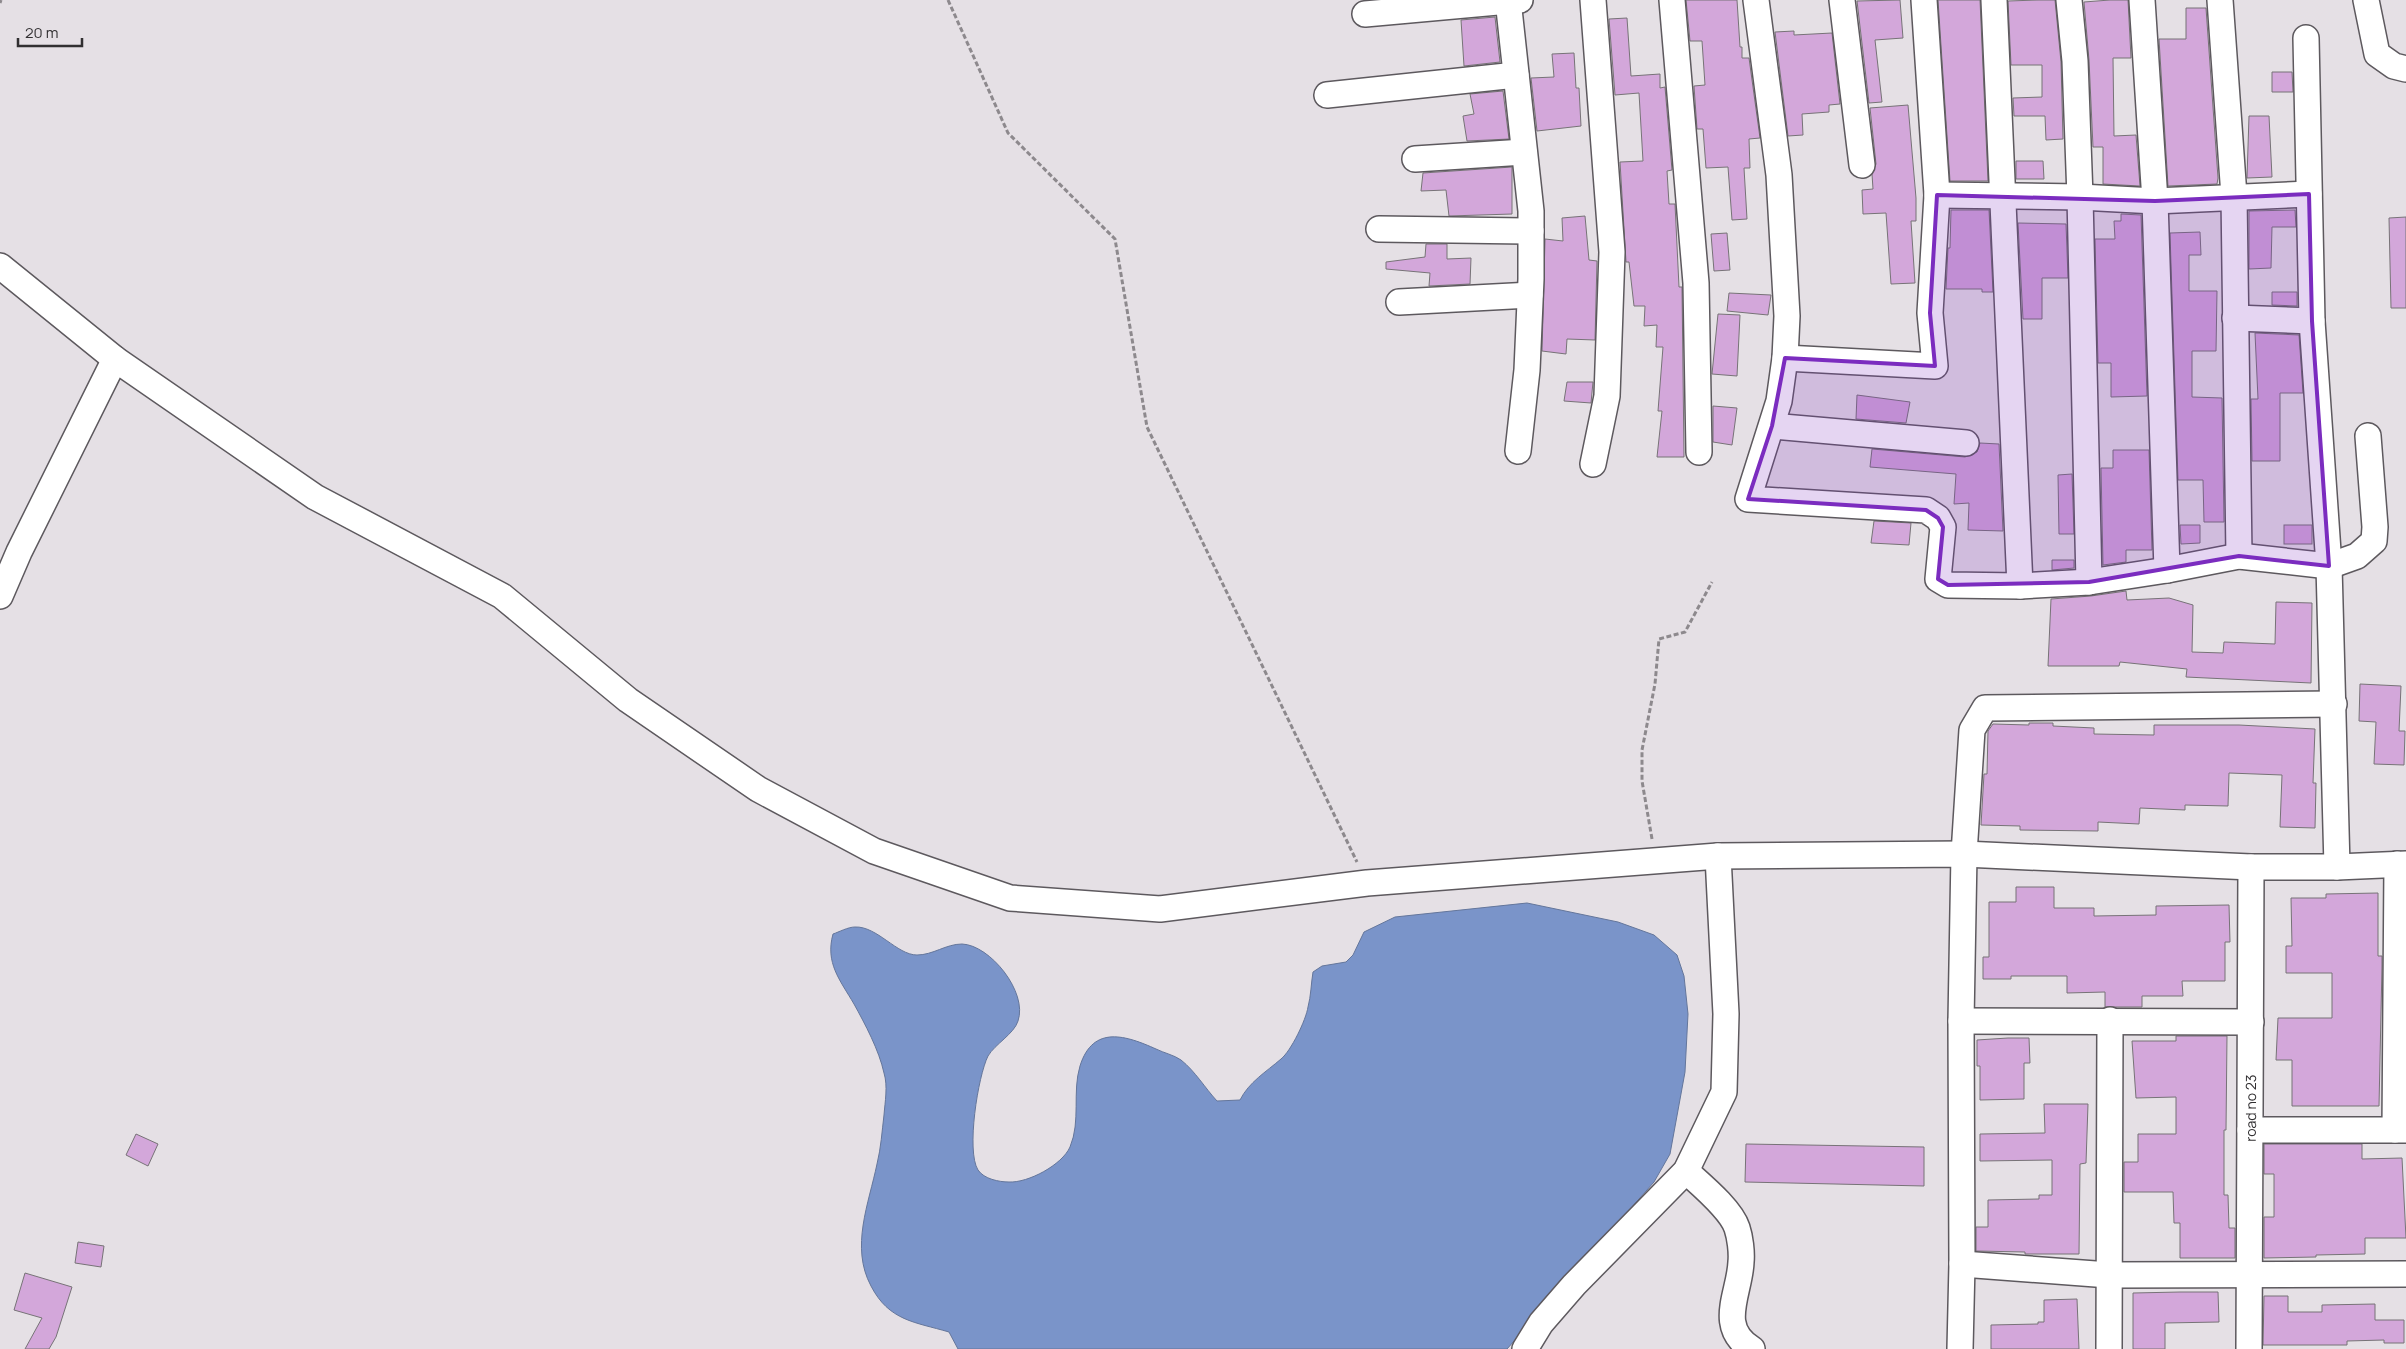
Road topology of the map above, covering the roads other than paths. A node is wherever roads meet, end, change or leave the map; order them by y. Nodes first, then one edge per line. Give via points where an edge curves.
1 (1593, 0) edge
2 (1672, 0) edge
3 (1756, 0) edge
4 (1842, 0) edge
5 (1924, 0) edge
6 (1994, 0) edge
7 (2069, 0) edge
8 (2142, 0) edge
9 (2220, 0) edge
10 (2366, 0) edge
11 (1512, 1) edge
12 (1366, 14) dead end
13 (2306, 38) dead end
14 (2406, 69) edge
15 (1516, 75) junction
16 (1326, 96) dead end
17 (1524, 152) junction
18 (1415, 159) dead end
19 (1862, 165) dead end
20 (2310, 194) junction
21 (1937, 195) junction
22 (2003, 195) junction
23 (2234, 196) junction
24 (2080, 197) junction
25 (2155, 201) junction
26 (1379, 229) dead end
27 (1531, 231) junction
28 (0, 266) edge
29 (1530, 295) junction
30 (1399, 302) dead end
31 (2236, 318) junction
32 (2312, 321) junction
33 (1785, 358) junction
34 (115, 359) junction
35 (1772, 426) junction
36 (2368, 436) dead end
37 (1966, 443) dead end
38 (1518, 451) dead end
39 (1699, 452) dead end
40 (1593, 464) dead end
41 (2239, 556) junction
42 (2330, 566) junction
43 (2167, 570) junction
44 (2089, 582) junction
45 (2020, 586) junction
46 (0, 596) edge
47 (2334, 704) junction
48 (1964, 854) junction
49 (1718, 856) junction
50 (2402, 864) edge
51 (2251, 867) junction
52 (2337, 867) junction
53 (2110, 1020) junction
54 (1961, 1022) junction
55 (2250, 1022) junction
56 (2250, 1130) junction
57 (2401, 1130) edge
58 (1686, 1171) junction
59 (1962, 1264) junction
60 (2249, 1274) junction
61 (2406, 1274) edge
62 (2109, 1275) junction
63 (1525, 1349) edge
64 (1752, 1349) edge
65 (1960, 1349) edge
66 (2109, 1349) edge
67 (2249, 1349) edge

1 - 40 street via 1612,252 1607,396
2 - 39 street via 1696,283
3 - 33 street via 1779,175 1787,316
4 - 19 street
5 - 21 street
6 - 22 street
7 - 24 street via 2075,60
8 - 25 street
9 - 23 street
10 - 14 street via 2378,54 2394,66
11 - 12 street
11 - 15 street
13 - 20 street
15 - 16 street
15 - 17 street
17 - 18 street
17 - 27 street
20 - 23 street
20 - 32 street
21 - 22 street
21 - 33 street via 1930,313 1935,366
22 - 24 street
22 - 45 street
23 - 25 street
23 - 31 street
24 - 25 street
24 - 44 street
25 - 43 street
26 - 27 street
27 - 29 street
28 - 34 street
29 - 30 street
29 - 38 street via 1527,370
31 - 32 street
31 - 41 street
32 - 42 street
33 - 35 street
34 - 46 street
34 - 49 street via 315,497 502,596 636,706 758,789 874,850 1010,898 1160,909 1367,882
35 - 37 street
35 - 45 street via 1748,499 1926,510 1938,518 1943,527 1938,579 1948,585
36 - 42 street via 2374,541 2357,556
41 - 42 street
41 - 43 street
42 - 47 street
43 - 44 street
44 - 45 street
47 - 48 street via 1985,708 1972,730
47 - 52 street
48 - 49 street
48 - 51 street
48 - 54 street
49 - 58 street via 1726,1014 1724,1092
50 - 52 street
50 - 57 street
51 - 52 street
51 - 55 street, road no 23
53 - 54 street
53 - 55 street
53 - 62 street
54 - 59 street
55 - 56 street, road no 23
56 - 57 street
56 - 60 street, road no 23
58 - 63 street via 1574,1285 1541,1323
58 - 64 street via 1715,1198 1737,1227 1741,1262 1733,1306 1733,1327 1742,1343
59 - 62 street
59 - 65 street
60 - 61 street
60 - 62 street
60 - 67 street, road no 23
62 - 66 street

